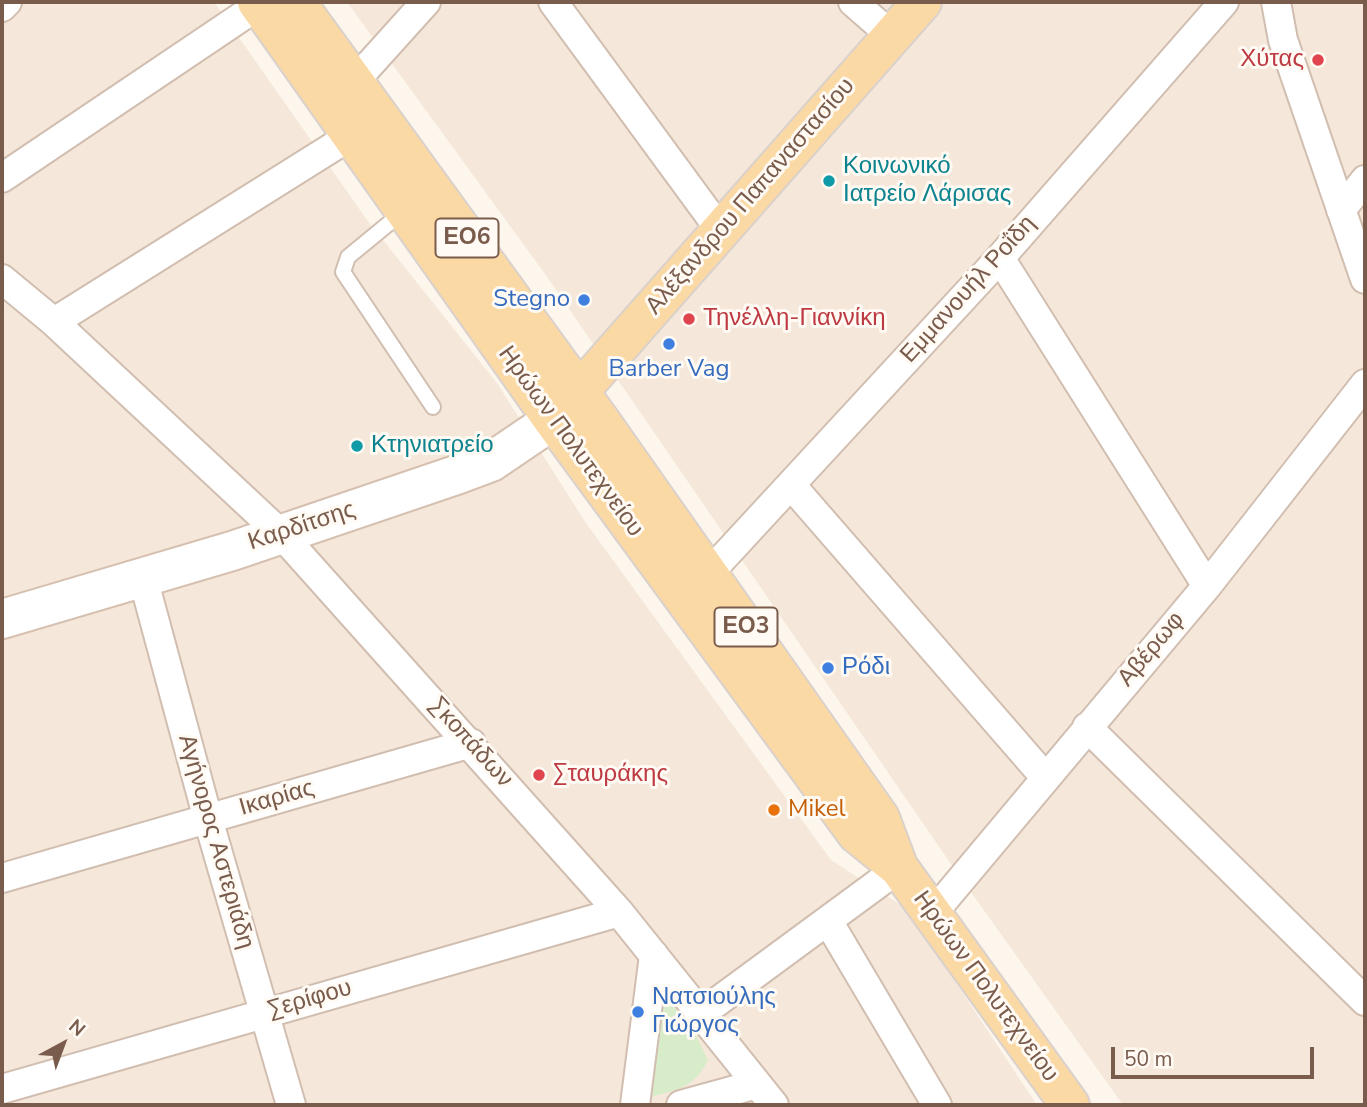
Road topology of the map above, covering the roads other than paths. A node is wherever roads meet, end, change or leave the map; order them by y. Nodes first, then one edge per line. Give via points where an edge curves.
1 (7, 2) edge
2 (425, 2) edge
3 (553, 2) edge
4 (853, 2) edge
5 (922, 2) edge
6 (1224, 2) edge
7 (1276, 2) edge
8 (271, 3) edge
9 (2, 8) edge
10 (892, 36) junction
11 (353, 83) junction
12 (352, 135) junction
13 (2, 178) edge
14 (1365, 180) edge
15 (405, 210) junction
16 (1341, 210) junction
17 (721, 231) junction
18 (1000, 258) junction
19 (2, 279) edge
20 (1365, 279) edge
21 (54, 322) junction
22 (1365, 384) edge
23 (580, 392) junction
24 (433, 407) dead end
25 (553, 420) junction
26 (791, 485) junction
27 (281, 534) junction
28 (709, 573) junction
29 (143, 578) junction
30 (1207, 586) junction
31 (2, 619) edge
32 (1087, 726) junction
33 (471, 743) junction
34 (1044, 776) junction
35 (208, 819) junction
36 (899, 868) junction
37 (2, 878) edge
38 (619, 912) junction
39 (933, 913) junction
40 (828, 921) junction
41 (654, 955) junction
42 (1365, 1001) edge
43 (264, 1013) junction
44 (702, 1013) junction
45 (2, 1088) edge
46 (765, 1094) edge
47 (290, 1105) edge
48 (635, 1105) edge
49 (681, 1105) edge
50 (937, 1105) edge
51 (1070, 1105) edge

1 - 9 street
2 - 11 street
3 - 17 street
4 - 10 street
5 - 10 main road, Αλέξανδρου Παπαναστασίου
6 - 18 street, Εμμανουήλ Ροΐδη
7 - 16 street via 1283,40
8 - 11 main road, Ηρώων Πολυτεχνείου / ΕΟ6
8 - 12 main road, Ηρώων Πολυτεχνείου / ΕΟ3
8 - 13 street
10 - 17 main road, Αλέξανδρου Παπαναστασίου
11 - 23 main road, Ηρώων Πολυτεχνείου / ΕΟ6
12 - 15 main road, Ηρώων Πολυτεχνείου / ΕΟ3
12 - 21 street
14 - 16 street
15 - 24 lane via 348,257 343,272
15 - 25 main road, Ηρώων Πολυτεχνείου / ΕΟ3
16 - 20 street
17 - 23 main road, Αλέξανδρου Παπαναστασίου
18 - 26 street, Εμμανουήλ Ροΐδη
18 - 30 street
19 - 21 street, Σκοπάδων
21 - 27 street, Σκοπάδων
22 - 30 street, Αβέρωφ
23 - 25 main road, Καρδίτσης
23 - 28 main road, Ηρώων Πολυτεχνείου / ΕΟ3
25 - 27 main road, Καρδίτσης via 491,462
25 - 36 main road, Ηρώων Πολυτεχνείου / ΕΟ3 via 857,834
26 - 28 street, Εμμανουήλ Ροΐδη
26 - 34 street
27 - 29 main road, Καρδίτσης
27 - 33 street, Σκοπάδων
28 - 36 main road, Ηρώων Πολυτεχνείου / ΕΟ3 via 880,818
29 - 31 main road, Καρδίτσης
29 - 35 street, Αγήνορος Αστεριάδη
30 - 32 street, Αβέρωφ
32 - 34 street, Αβέρωφ
32 - 42 street
33 - 35 street, Ικαρίας
33 - 38 street, Σκοπάδων
34 - 39 street, Αβέρωφ
35 - 37 street, Ικαρίας
35 - 43 street, Αγήνορος Αστεριάδη
36 - 39 main road, Ηρώων Πολυτεχνείου / ΕΟ3
36 - 40 street
38 - 41 street, Σκοπάδων
38 - 43 street, Σερίφου
39 - 51 main road, Ηρώων Πολυτεχνείου / ΕΟ3
40 - 44 street
40 - 50 street
41 - 44 street, Σκοπάδων
41 - 48 street
43 - 45 street, Σερίφου
43 - 47 street, Αγήνορος Αστεριάδη
44 - 46 street, Σκοπάδων
46 - 49 street

